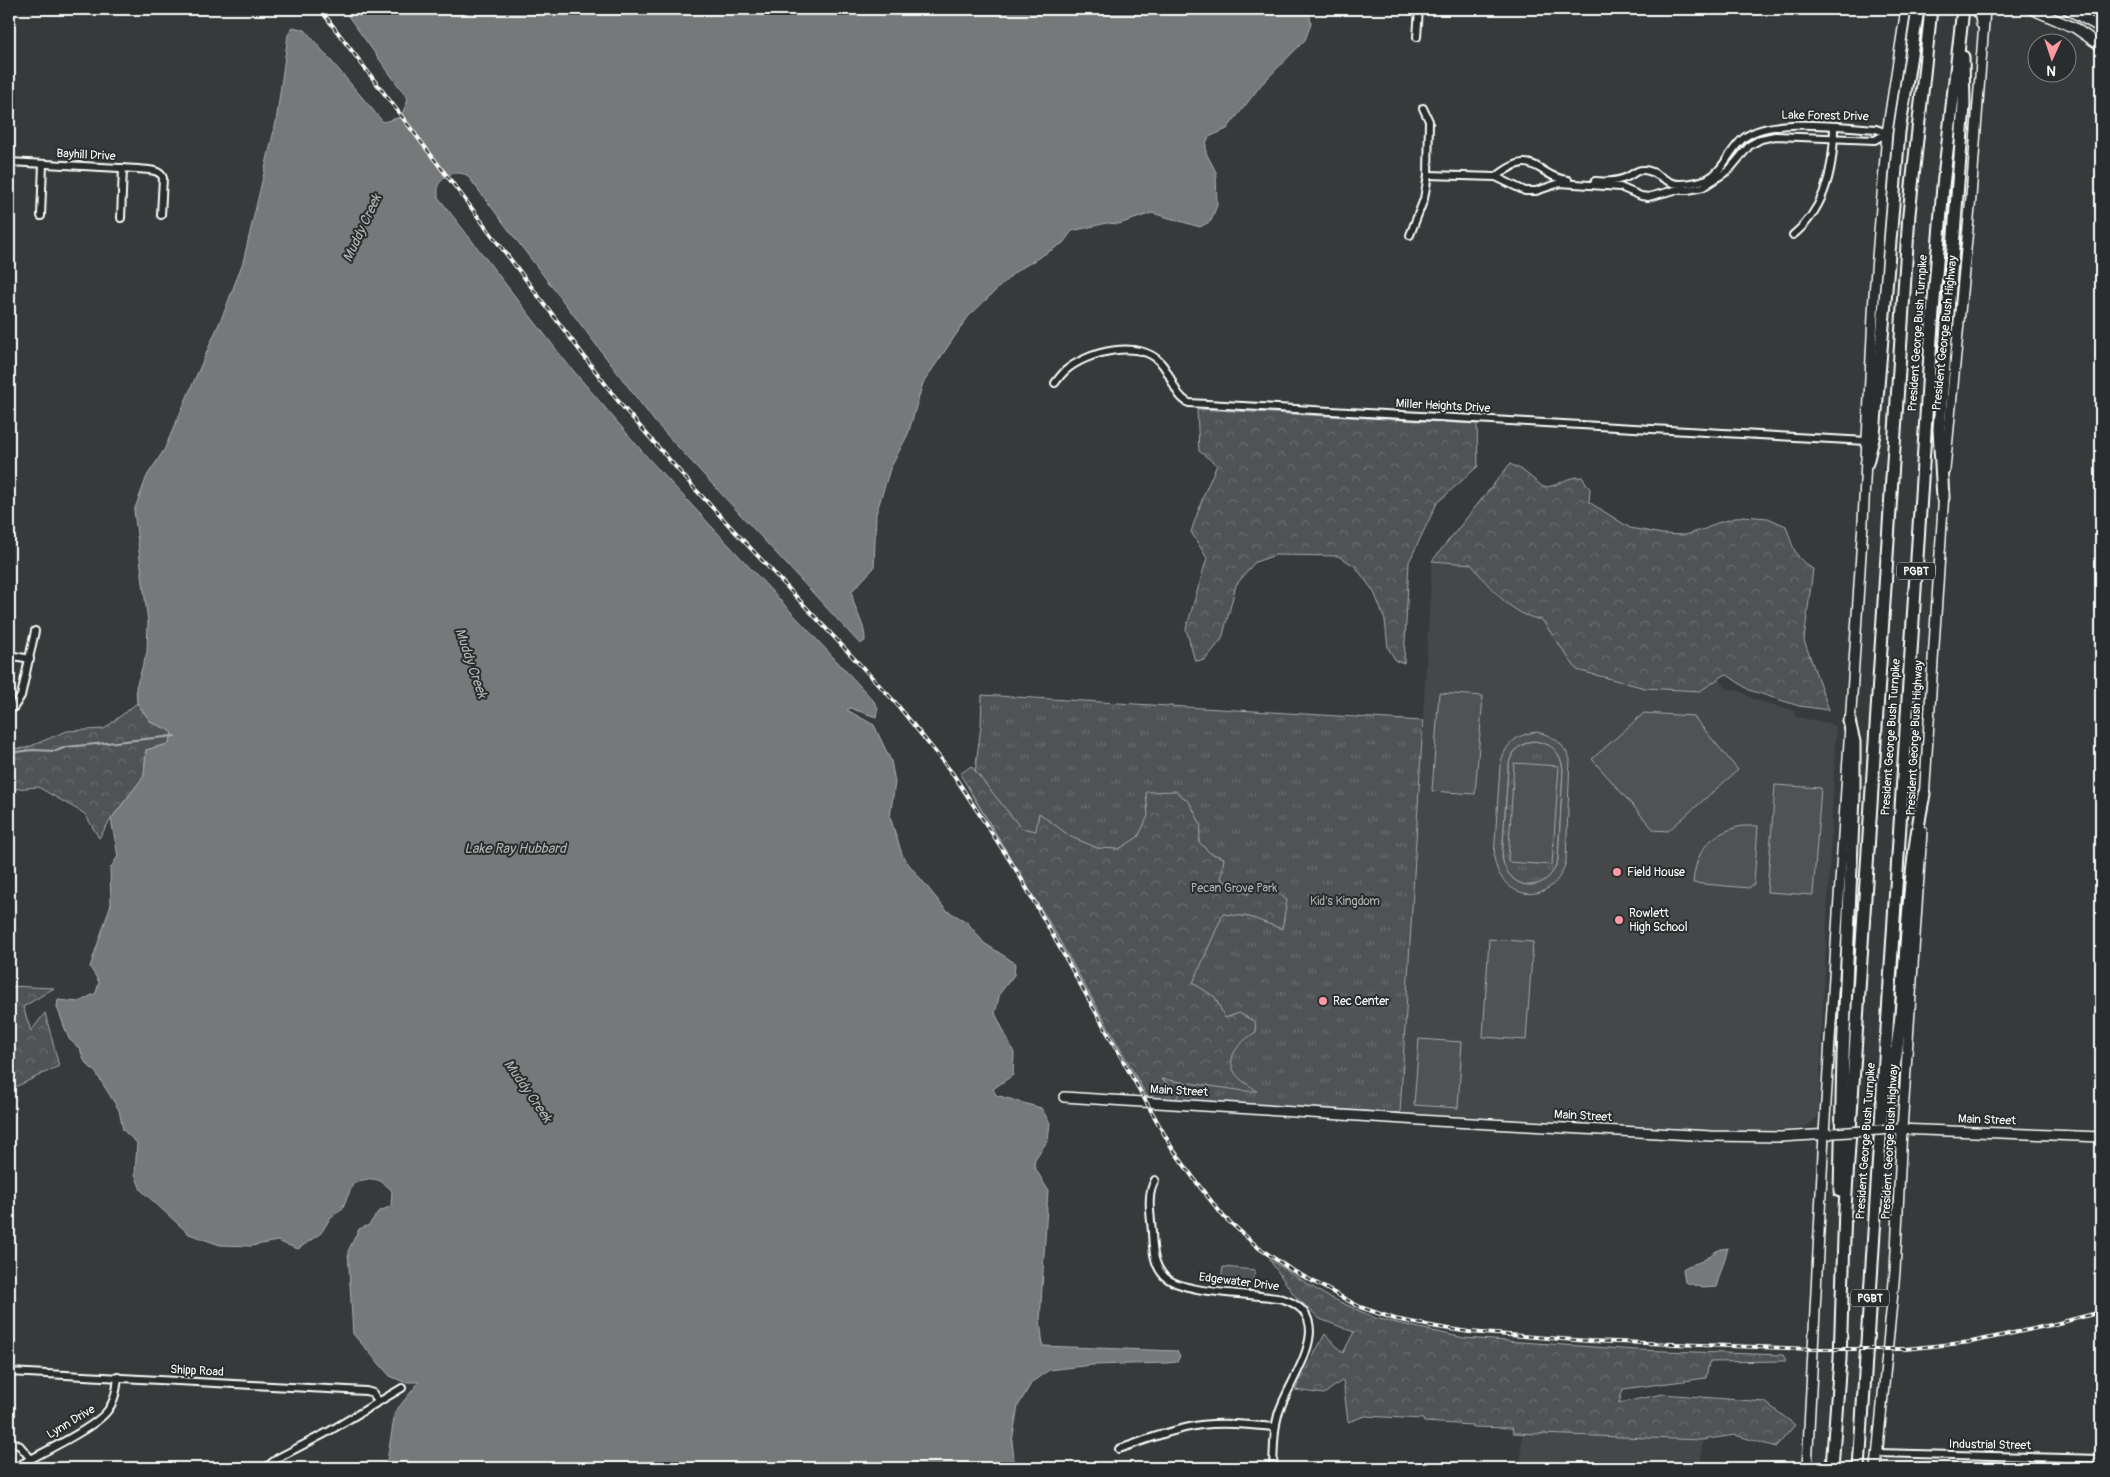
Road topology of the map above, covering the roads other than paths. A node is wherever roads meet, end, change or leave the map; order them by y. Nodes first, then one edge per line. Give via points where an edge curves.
1 (1419, 9) edge
2 (1976, 9) edge
3 (1985, 9) edge
4 (2031, 9) edge
5 (2067, 9) edge
6 (1911, 11) edge
7 (1930, 12) edge
8 (1962, 12) edge
9 (2101, 28) edge
10 (1982, 34) junction
11 (1417, 37) dead end
12 (2101, 46) edge
13 (1423, 108) dead end
14 (1834, 127) junction
15 (1887, 133) junction
16 (1834, 139) junction
17 (9, 162) edge
18 (43, 164) junction
19 (123, 168) junction
20 (1428, 174) junction
21 (1715, 176) junction
22 (1496, 177) junction
23 (1592, 183) junction
24 (161, 215) dead end
25 (41, 216) dead end
26 (121, 218) dead end
27 (1410, 235) dead end
28 (1793, 235) dead end
29 (1055, 383) dead end
30 (1867, 441) junction
31 (1866, 463) junction
32 (1943, 498) junction
33 (35, 631) dead end
34 (9, 656) edge
35 (30, 659) junction
36 (9, 708) edge
37 (1849, 721) junction
38 (1924, 794) junction
39 (1064, 1096) dead end
40 (1880, 1128) junction
41 (1898, 1129) junction
42 (1829, 1134) junction
43 (2101, 1137) edge
44 (1155, 1180) dead end
45 (1845, 1208) junction
46 (9, 1372) edge
47 (118, 1377) junction
48 (402, 1388) dead end
49 (378, 1402) junction
50 (1275, 1427) junction
51 (9, 1440) edge
52 (1119, 1449) dead end
53 (1877, 1453) junction
54 (31, 1458) junction
55 (2101, 1459) edge
56 (14, 1468) edge
57 (265, 1468) edge
58 (1273, 1468) edge
59 (1808, 1468) edge
60 (1832, 1468) edge
61 (1859, 1468) edge
62 (1876, 1468) edge

1 - 11 street
2 - 10 main road
3 - 10 main road, President George Bush Highway
4 - 12 main road via 2075,28
5 - 9 main road
6 - 15 main road
6 - 31 highway via 1874,435
7 - 45 highway, President George Bush Turnpike / PGBT via 1909,214
8 - 32 highway via 1964,105 1939,428
8 - 40 highway, President George Bush Turnpike / PGBT via 1930,345
10 - 32 main road, President George Bush Highway via 1971,197
13 - 20 street via 1428,121
14 - 15 street, Lake Forest Drive via 1876,128
14 - 16 street
14 - 21 street, Lake Forest Drive via 1786,125 1759,130 1735,144
15 - 16 street, Lake Forest Drive via 1875,140
15 - 30 main road
16 - 21 street, Lake Forest Drive via 1774,136 1761,139 1750,145 1729,170
16 - 28 street via 1832,170 1816,211
17 - 18 street, Bayhill Drive
18 - 19 street, Bayhill Drive
18 - 25 street
19 - 24 street, Bayhill Drive via 162,174
19 - 26 street
20 - 22 street, Lake Forest Drive
20 - 27 street via 1424,199
21 - 23 street, Lake Forest Drive via 1675,184 1650,170 1638,170 1614,182
21 - 23 street, Lake Forest Drive via 1704,187 1648,197 1620,187
22 - 23 street, Lake Forest Drive via 1524,191 1560,183
22 - 23 street, Lake Forest Drive via 1506,169 1525,163 1536,164 1562,179
29 - 30 street, Miller Heights Drive via 1066,370 1094,356 1125,348 1145,351 1160,362 1171,376 1181,399 1189,403
30 - 31 main road
31 - 37 main road
32 - 38 main road, President George Bush Highway
33 - 35 street
34 - 35 street
35 - 36 street via 21,696 14,707
37 - 42 main road
37 - 45 highway via 1854,742 1854,795 1839,1187
38 - 40 highway via 1911,880 1897,1046 1888,1112
38 - 41 main road, President George Bush Highway
39 - 42 main road, Main Street via 1711,1136
40 - 61 highway, President George Bush Turnpike / PGBT
41 - 42 main road, Main Street, bridge
41 - 43 main road, Main Street
41 - 53 main road, President George Bush Highway via 1895,1271
42 - 59 main road
44 - 50 street, Edgewater Drive via 1149,1195 1153,1249 1165,1276 1184,1286 1283,1299 1294,1303 1304,1313 1310,1330 1307,1352 1286,1393
45 - 60 highway, President George Bush Turnpike / PGBT via 1840,1359
46 - 47 street, Shipp Road
47 - 49 street, Shipp Road via 366,1391 372,1393
47 - 54 street, Lynn Drive via 114,1399 105,1415
48 - 49 street
49 - 57 street
50 - 52 street via 1202,1425 1171,1431
50 - 58 street, Edgewater Drive
51 - 54 street
53 - 55 street, Industrial Street
53 - 62 main road, President George Bush Highway
54 - 56 street, Lynn Drive

